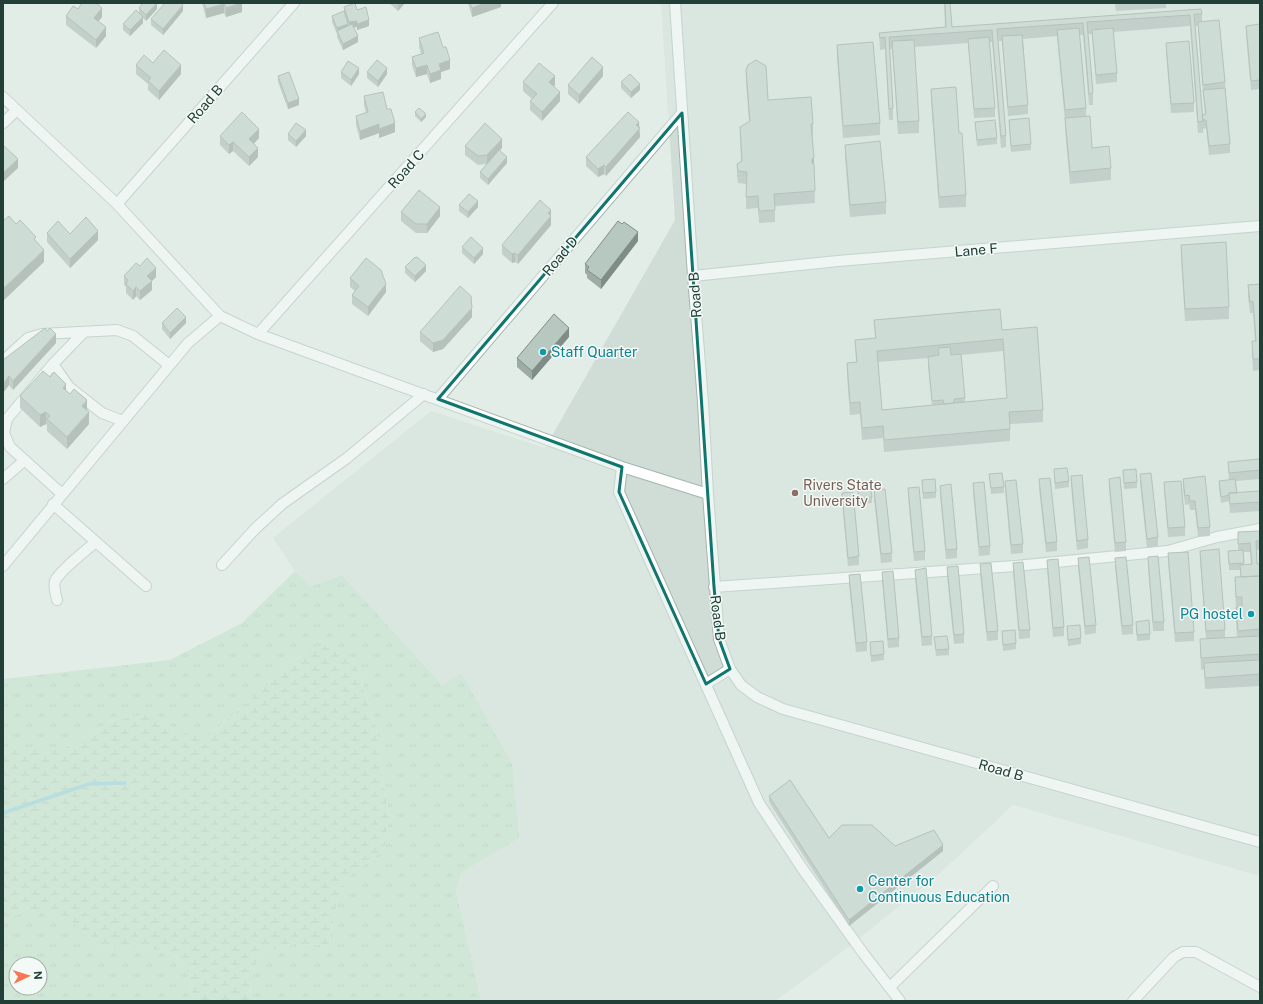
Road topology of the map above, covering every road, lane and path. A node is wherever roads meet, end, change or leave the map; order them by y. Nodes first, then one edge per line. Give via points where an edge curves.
1 (294, 3) edge
2 (553, 3) edge
3 (675, 3) edge
4 (3, 97) edge
5 (17, 110) junction
6 (682, 114) junction
7 (3, 123) edge
8 (117, 204) junction
9 (1260, 226) edge
10 (693, 276) junction
11 (220, 316) junction
12 (84, 332) junction
13 (258, 334) junction
14 (3, 361) edge
15 (53, 364) junction
16 (169, 365) junction
17 (424, 394) junction
18 (438, 399) junction
19 (123, 421) junction
20 (25, 460) junction
21 (622, 467) junction
22 (3, 479) edge
23 (62, 494) junction
24 (708, 494) junction
25 (53, 504) junction
26 (1260, 530) edge
27 (96, 542) junction
28 (222, 565) dead end
29 (3, 566) edge
30 (146, 586) dead end
31 (714, 587) junction
32 (57, 600) dead end
33 (730, 669) junction
34 (706, 684) junction
35 (1260, 842) edge
36 (993, 886) dead end
37 (890, 987) junction
38 (1260, 987) edge
39 (900, 1001) edge
40 (1133, 1001) edge

1 - 8 street, Road B
2 - 13 street, Road C
3 - 6 street, Road B
4 - 5 street
5 - 7 street
5 - 8 street
6 - 10 street, Road B
6 - 18 street, Road D
8 - 11 street
9 - 10 street, Lane F
10 - 24 street, Road B
11 - 13 street
11 - 16 street via 188,343
12 - 14 street via 42,334 28,338
12 - 15 street
12 - 16 street via 117,330 133,336
13 - 17 street
15 - 19 street via 69,387 102,412
15 - 20 street via 7,419 4,433 10,447
16 - 19 street
17 - 18 street
17 - 28 street via 347,458 282,504 255,528
18 - 21 street
19 - 23 street
20 - 22 street
20 - 23 street
21 - 24 street
21 - 34 street via 619,492
23 - 25 street
24 - 31 street, Road B
25 - 27 street
25 - 29 street
26 - 31 street via 1217,537 1168,551 1015,566
27 - 30 street
27 - 32 street via 56,581
31 - 33 street, Road B via 719,638
33 - 34 street
33 - 35 street, Road B via 741,685 757,697 783,709
34 - 37 street via 759,803 802,868
36 - 37 street
37 - 39 street
38 - 40 street via 1196,952 1183,952 1174,957

